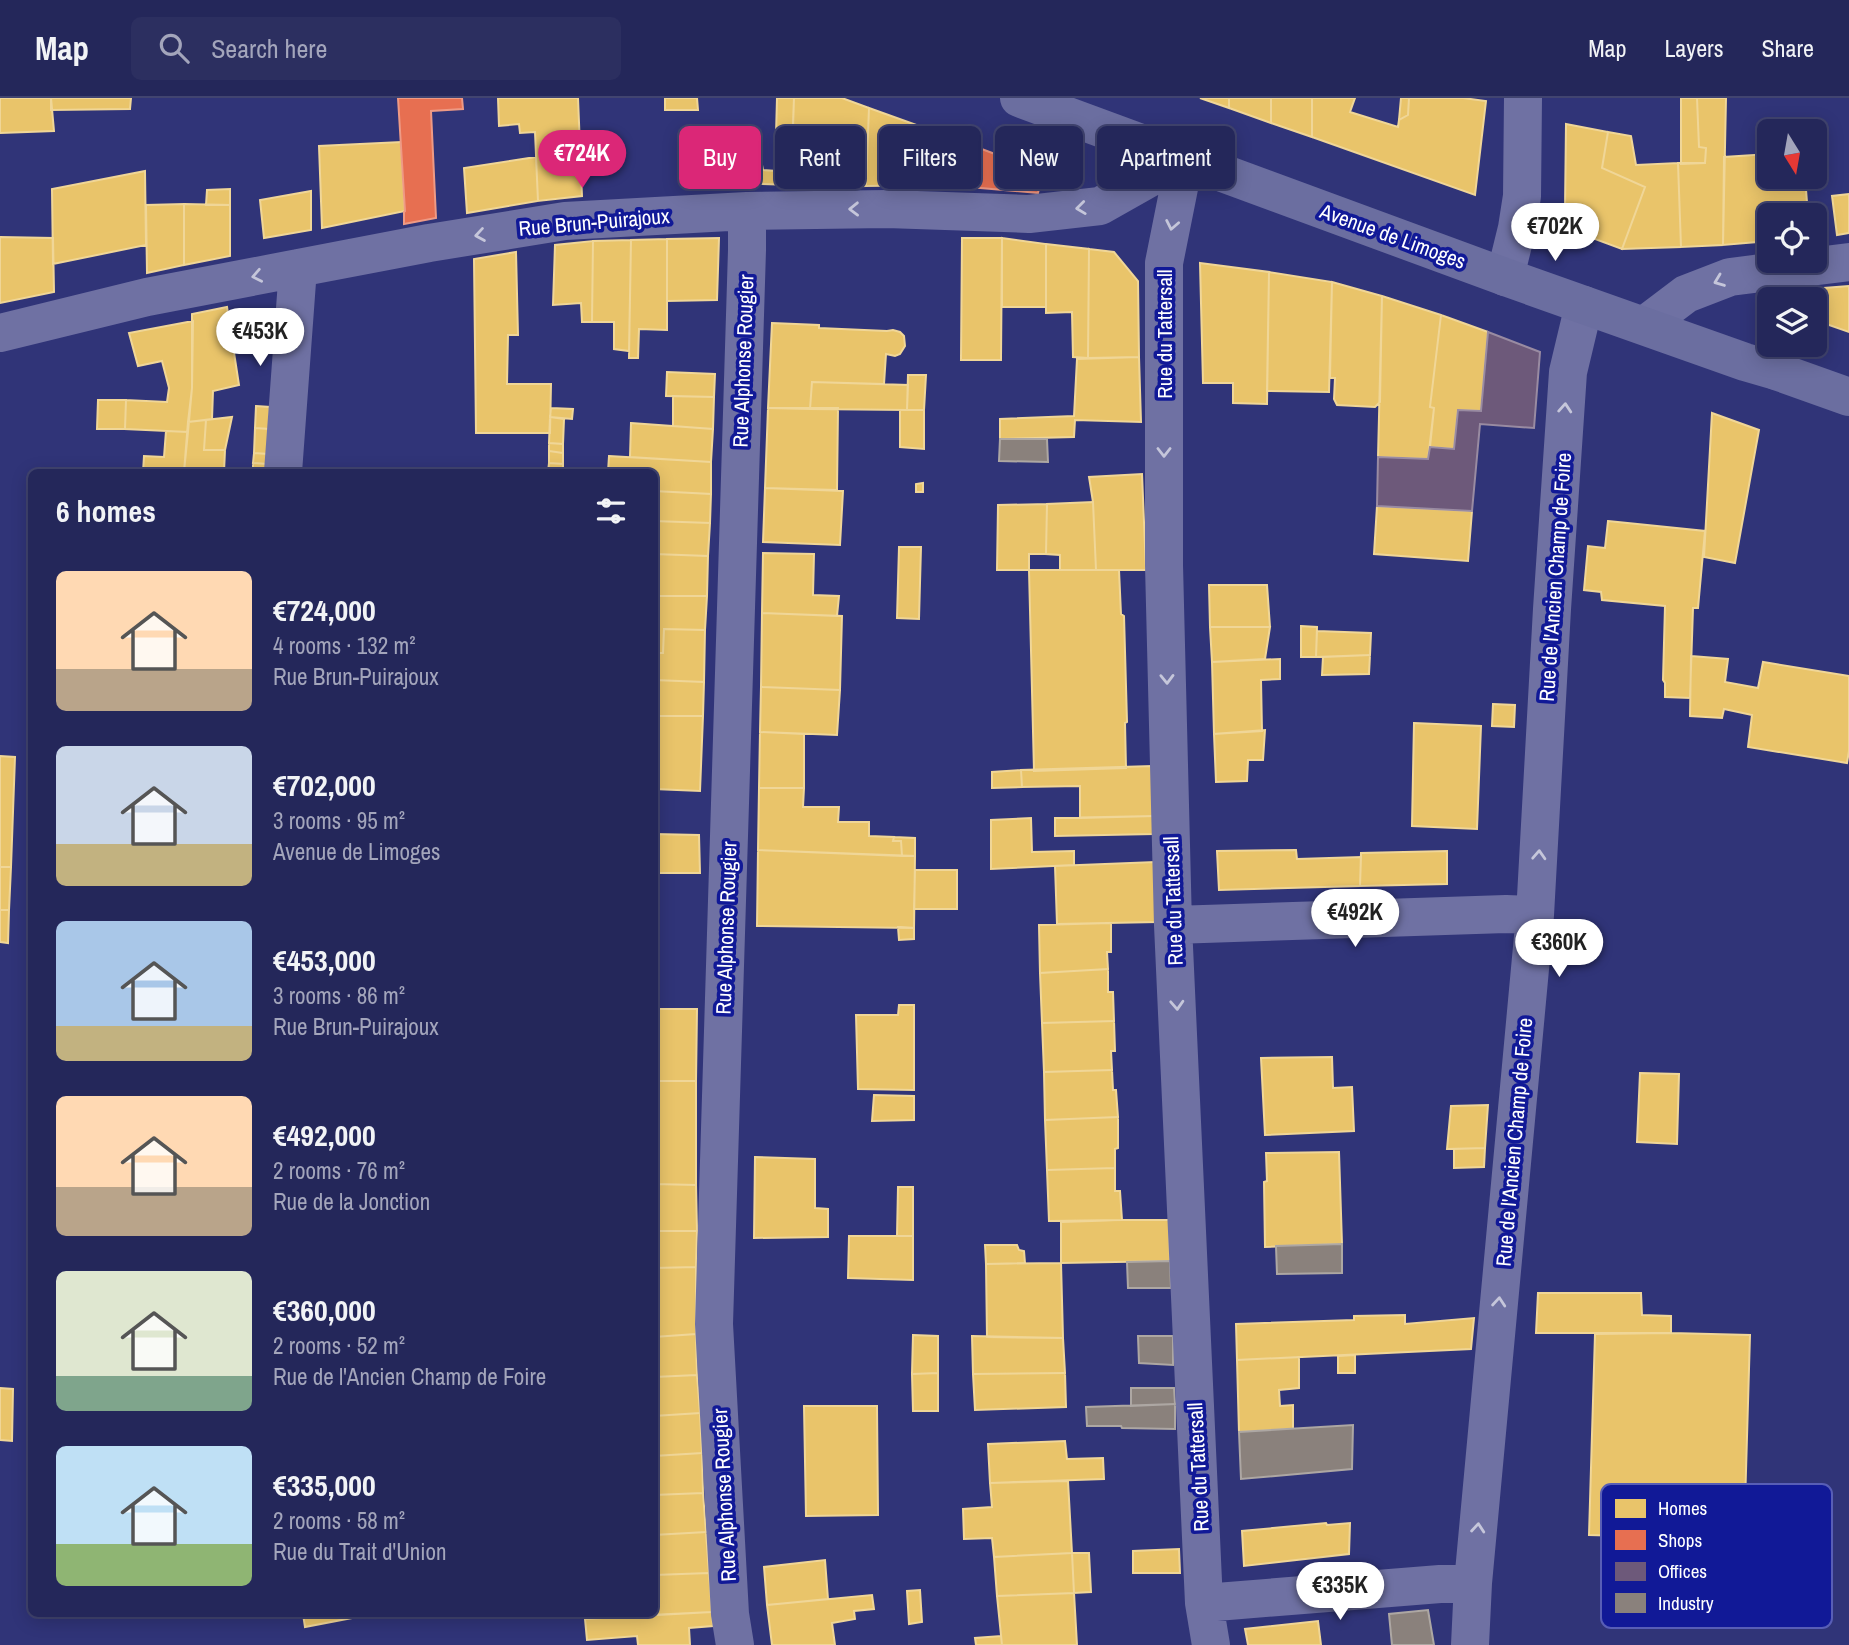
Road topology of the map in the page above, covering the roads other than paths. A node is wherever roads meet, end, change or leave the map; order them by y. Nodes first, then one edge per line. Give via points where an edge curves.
1 (1018, 98) edge
2 (1523, 98) edge
3 (1097, 126) edge
4 (1235, 177) edge
5 (1130, 189) edge
6 (1179, 189) edge
7 (747, 211) junction
8 (1849, 262) edge
9 (298, 268) junction
10 (1505, 277) junction
11 (1785, 284) edge
12 (1584, 305) junction
13 (1645, 325) junction
14 (0, 333) edge
15 (1778, 358) edge
16 (1849, 397) edge
17 (283, 469) edge
18 (1535, 915) junction
19 (1173, 925) junction
20 (1473, 1584) junction
21 (1204, 1603) junction
22 (735, 1645) edge
23 (1211, 1645) edge
24 (1470, 1645) edge

1 - 3 main road, Avenue de Limoges
2 - 10 street via 1522,196
4 - 10 main road, Avenue de Limoges
5 -> 7 street, Rue Brun-Puirajoux via 1100,206 1029,214
6 -> 19 street, Rue du Tattersall via 1164,263 1164,565
7 -> 9 street, Rue Brun-Puirajoux via 565,221
7 - 22 street, Rue Alphonse Rougier via 714,1325
8 - 11 street
9 -> 14 street, Rue Brun-Puirajoux via 147,297
9 - 17 street
10 - 12 main road, Avenue de Limoges
11 -> 13 street via 1730,277 1686,294
12 - 13 main road, Avenue de Limoges
18 -> 12 street, Rue de l'Ancien Champ de Foire via 1568,372
13 - 15 main road, Avenue de Limoges via 1745,362
15 - 16 main road, Avenue de Limoges
18 - 19 street
20 -> 18 street, Rue de l'Ancien Champ de Foire
19 -> 21 street, Rue du Tattersall
20 - 21 street
20 - 24 street, Rue de l'Ancien Champ de Foire
21 - 23 street, Rue du Tattersall

